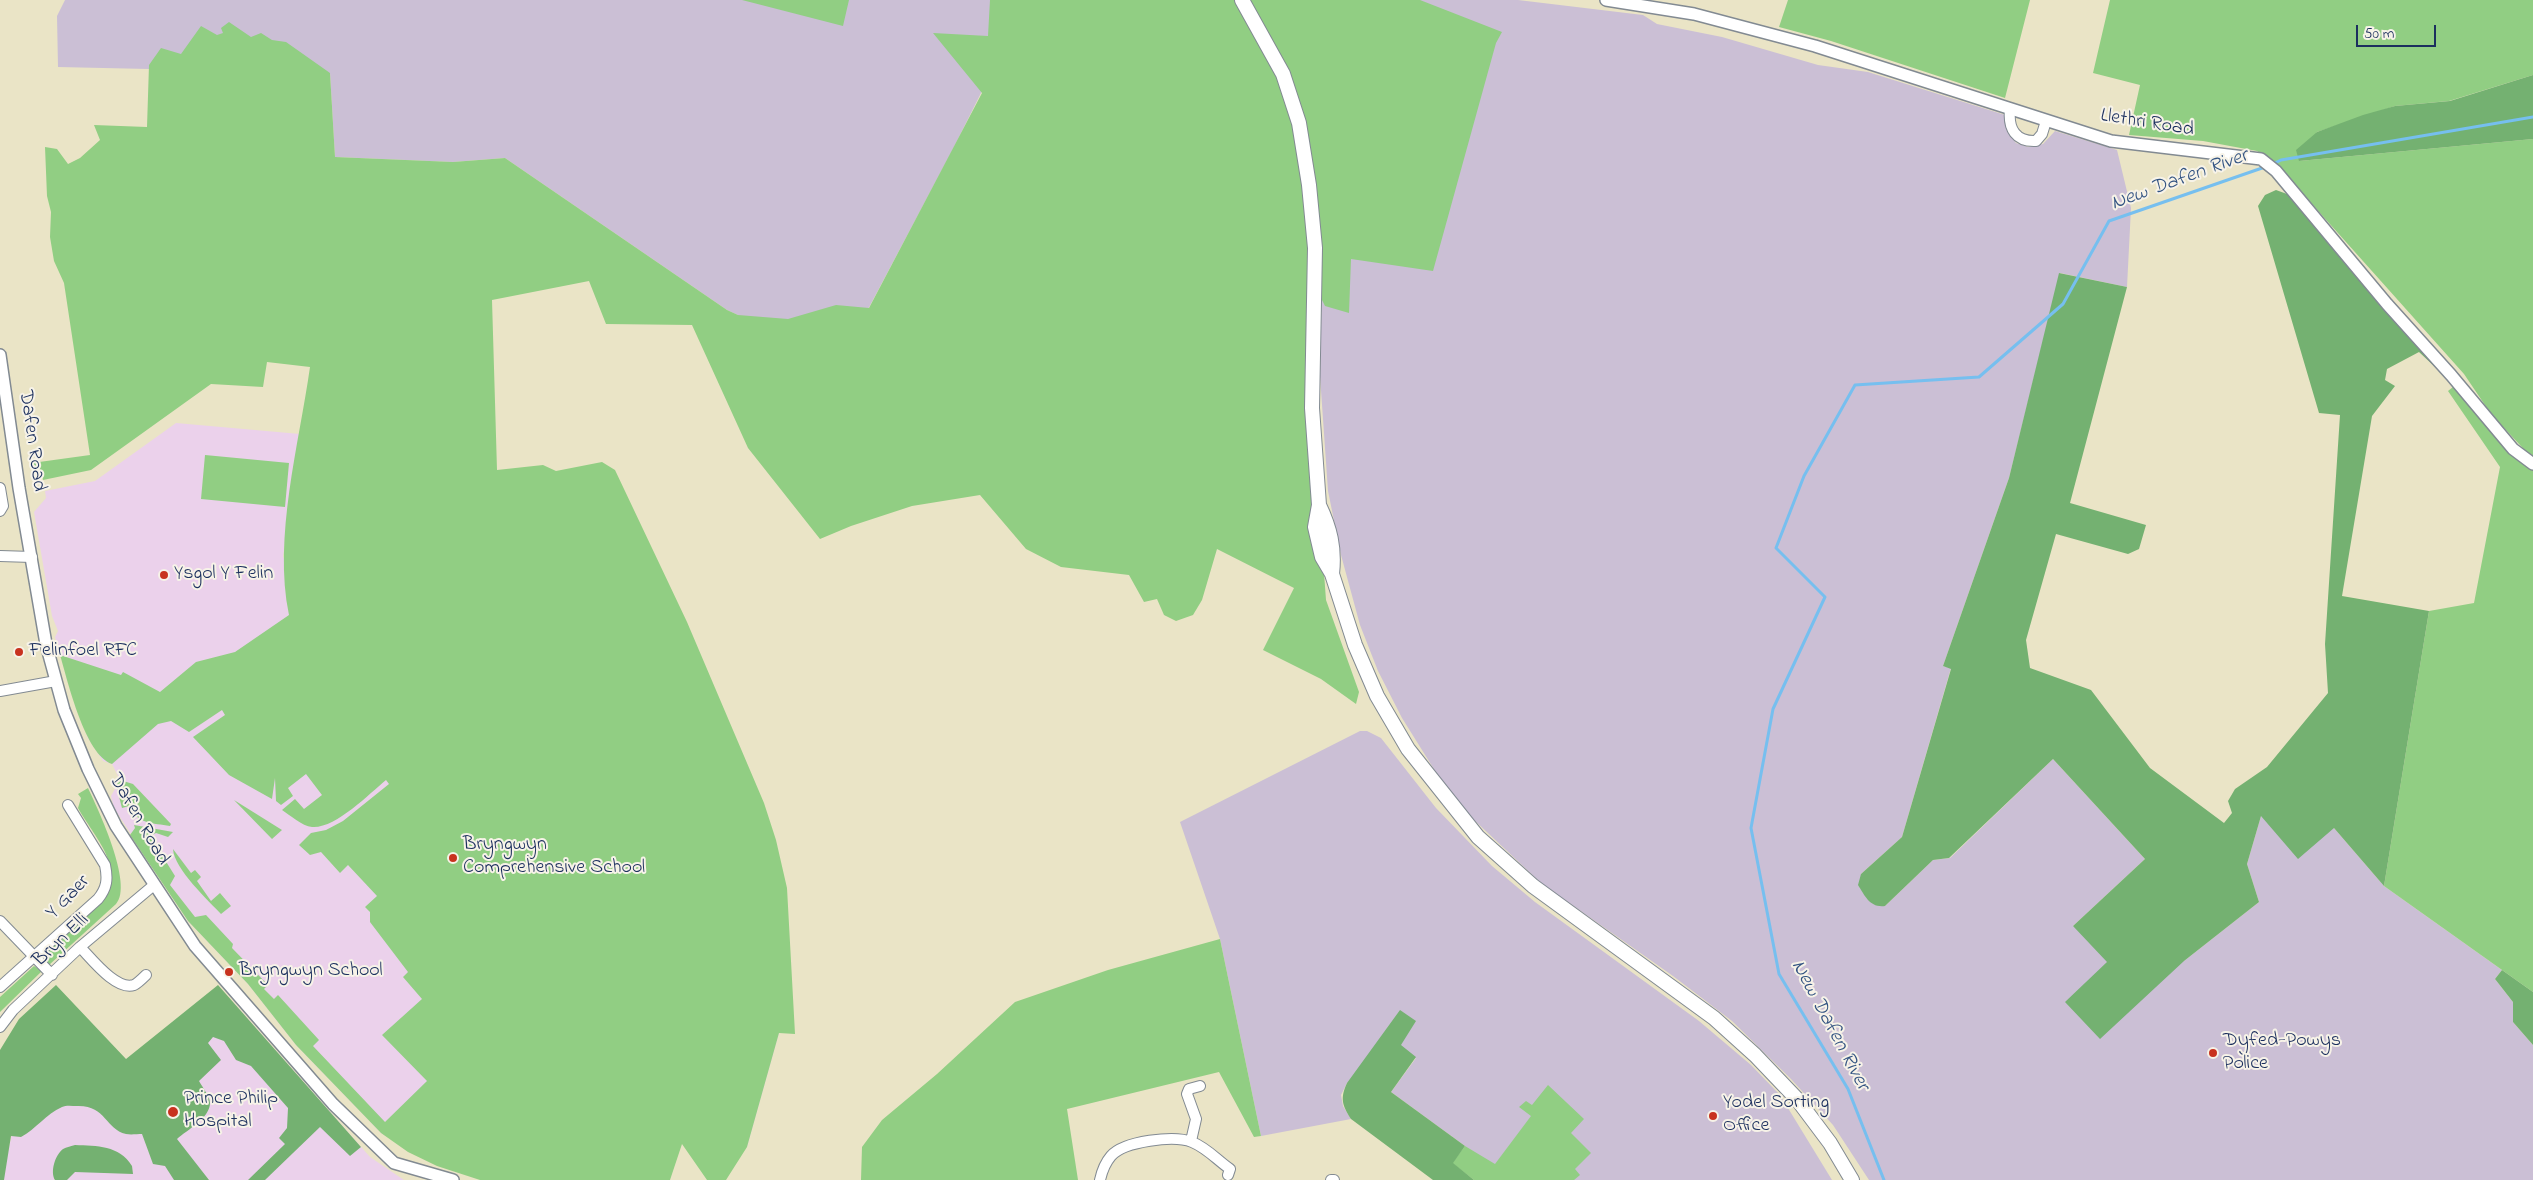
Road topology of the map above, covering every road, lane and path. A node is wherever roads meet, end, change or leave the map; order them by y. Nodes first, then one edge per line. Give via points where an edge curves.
1 (1242, 0) edge
2 (1606, 0) edge
3 (1625, 1) edge
4 (2010, 110) junction
5 (2046, 121) junction
6 (1, 363) edge
7 (2533, 464) edge
8 (0, 488) edge
9 (0, 511) edge
10 (0, 556) edge
11 (32, 557) junction
12 (56, 681) junction
13 (0, 691) edge
14 (68, 805) dead end
15 (154, 885) junction
16 (0, 921) edge
17 (80, 947) junction
18 (34, 956) junction
19 (52, 974) junction
20 (146, 975) dead end
21 (0, 987) edge
22 (0, 1028) edge
23 (1200, 1086) dead end
24 (1191, 1142) junction
25 (1228, 1176) dead end
26 (453, 1180) edge
27 (1100, 1180) edge
28 (1852, 1180) edge

1 - 28 main road via 1283,74 1299,123 1315,248 1312,408 1318,505 1328,524 1334,556 1332,574 1355,645 1386,712 1408,749 1478,837 1533,886 1714,1018 1755,1054 1802,1106
2 - 3 street, Llethri Road
3 - 4 street, Llethri Road via 1694,14 1815,46
4 - 5 street, Llethri Road
4 - 5 street via 2017,137 2027,142 2036,141
5 - 7 street, Llethri Road via 2111,141 2261,159 2276,171 2513,449
6 - 11 street, Dafen Road
8 - 9 street via 3,506
10 - 11 street
11 - 12 street, Dafen Road via 38,608
12 - 13 street
12 - 15 street, Dafen Road via 88,769 116,826
14 - 18 street, Y Gaer via 105,865 105,890
15 - 17 street, Bryn Elli
15 - 26 street, Dafen Road via 195,946 333,1104 394,1162
16 - 18 street
17 - 19 street, Bryn Elli
17 - 20 street via 110,978 122,985 133,985
18 - 19 street
18 - 21 street, Y Gaer
19 - 22 street, Bryn Elli via 13,1010
23 - 24 street via 1189,1089 1188,1094 1196,1119
24 - 25 street via 1205,1148 1230,1169
24 - 27 street via 1165,1139 1135,1143 1112,1154

